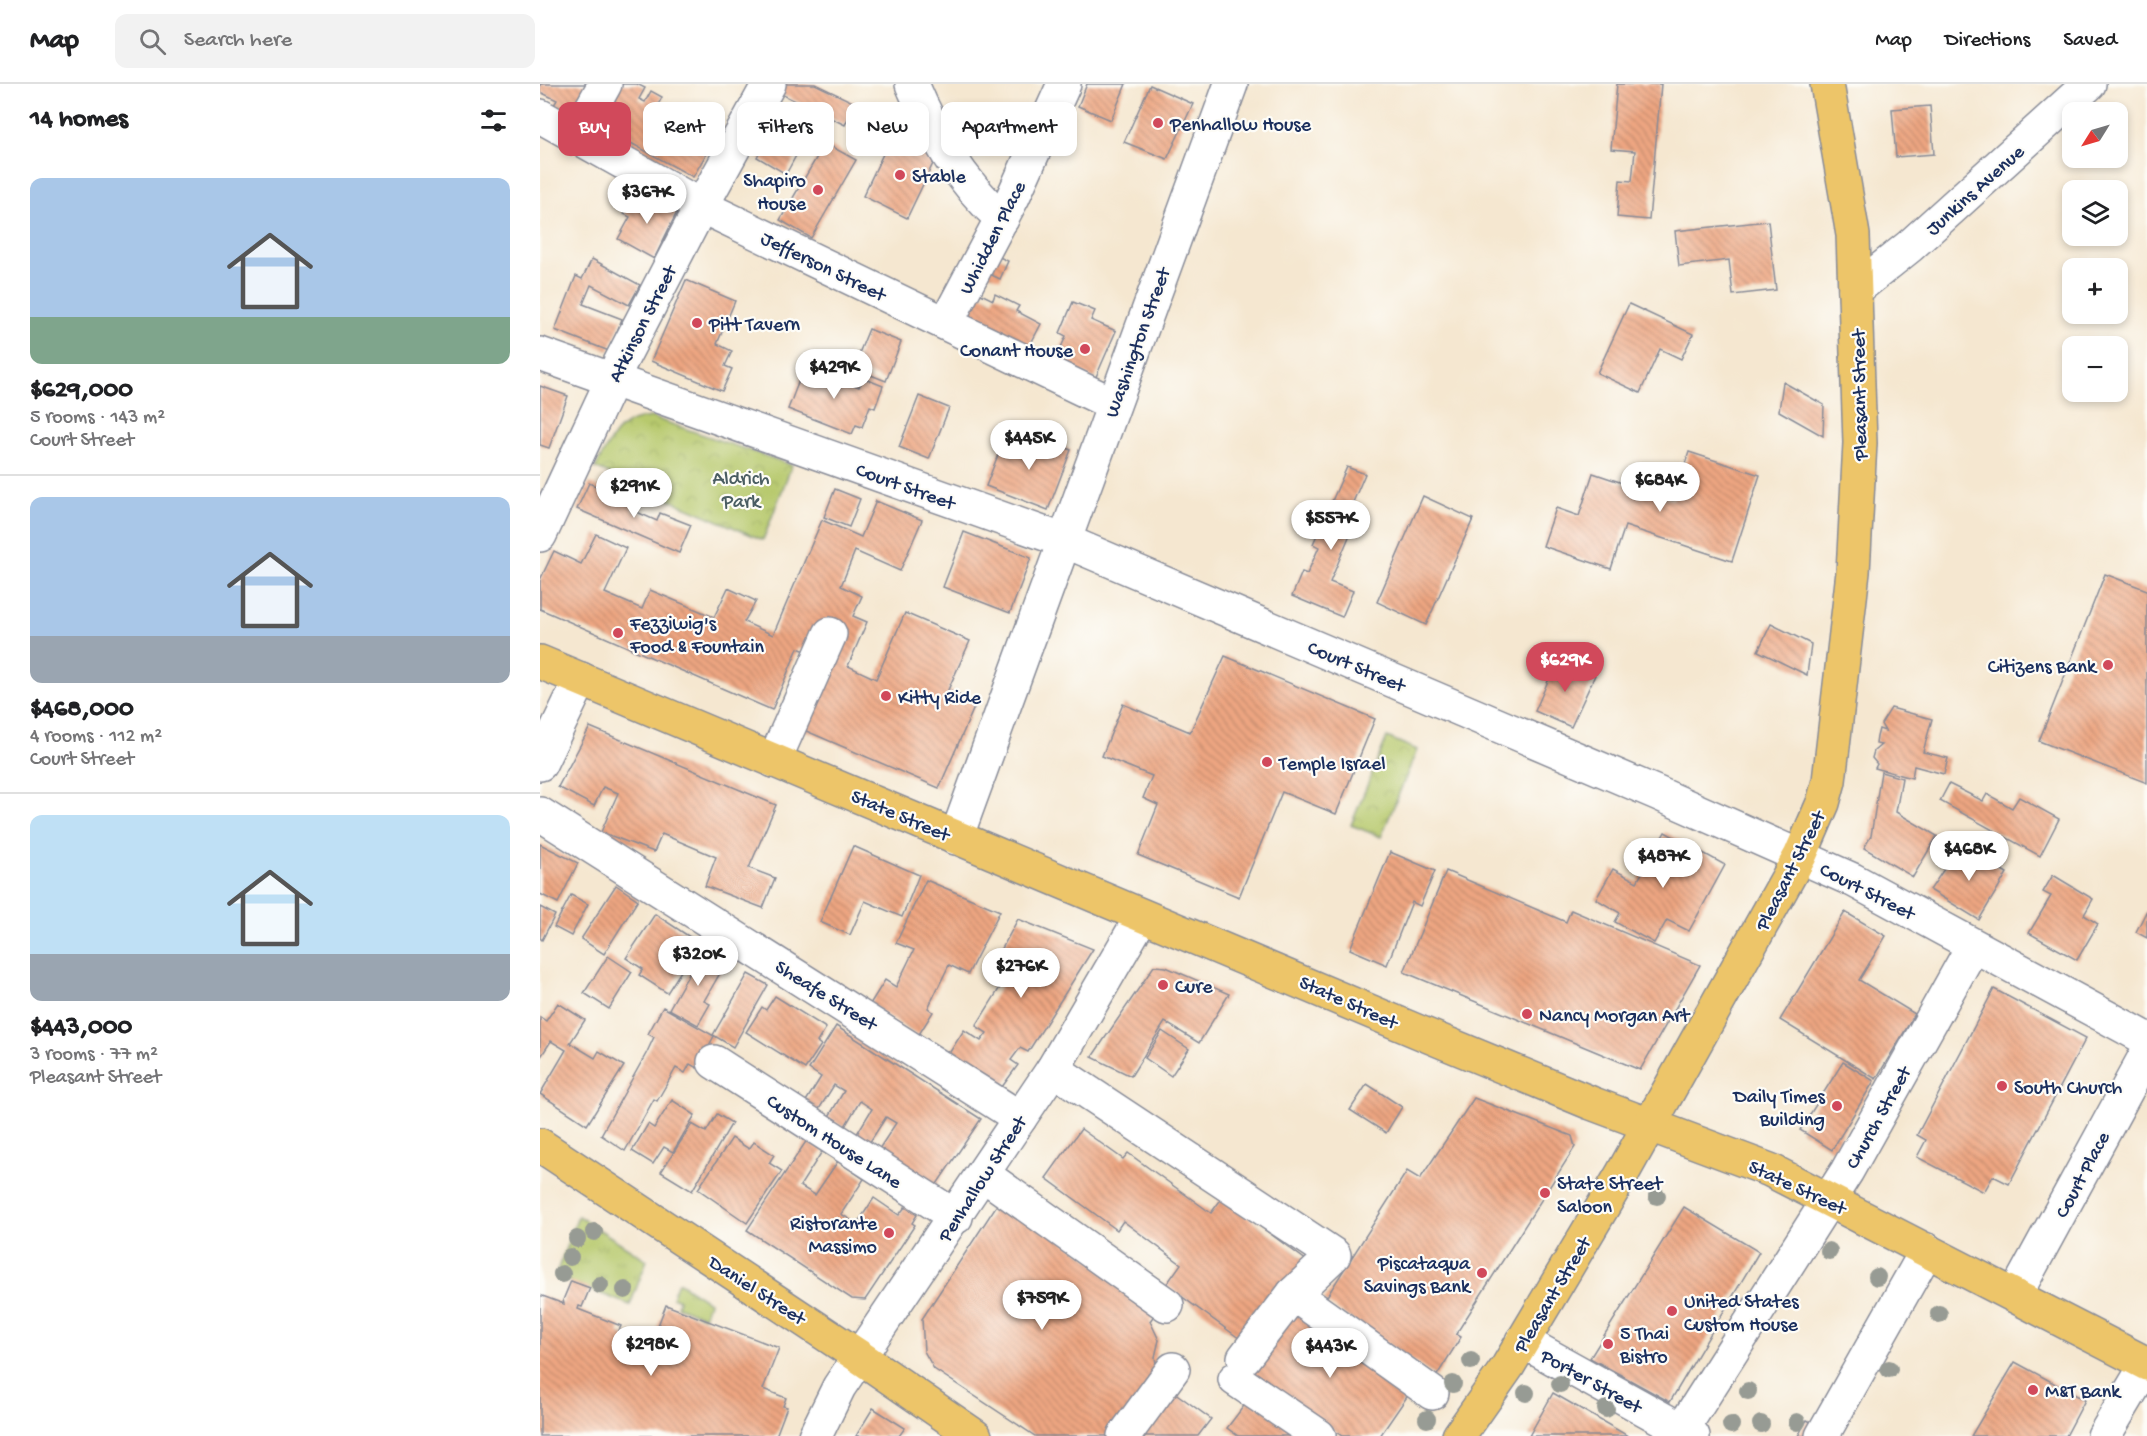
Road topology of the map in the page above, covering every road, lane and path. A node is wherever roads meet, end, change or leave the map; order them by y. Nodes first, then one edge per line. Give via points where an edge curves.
1 (605, 84) edge
2 (770, 84) edge
3 (912, 84) edge
4 (1064, 84) edge
5 (1231, 84) edge
6 (1827, 84) edge
7 (2089, 84) edge
8 (595, 102) edge
9 (540, 116) edge
10 (558, 127) edge
11 (608, 156) edge
12 (701, 206) junction
13 (1002, 219) junction
14 (1855, 290) junction
15 (946, 323) junction
16 (540, 354) edge
17 (611, 380) junction
18 (1113, 404) junction
19 (540, 535) edge
20 (1065, 541) junction
21 (830, 634) dead end
22 (540, 662) edge
23 (581, 679) junction
24 (774, 761) junction
25 (540, 764) edge
26 (540, 814) edge
27 (956, 838) junction
28 (1800, 856) junction
29 (1142, 916) junction
30 (1973, 946) junction
31 (2147, 1039) edge
32 (2147, 1053) edge
33 (714, 1062) dead end
34 (1053, 1069) junction
35 (1020, 1118) junction
36 (1650, 1125) junction
37 (540, 1145) edge
38 (984, 1175) junction
39 (1828, 1200) junction
40 (956, 1217) junction
41 (1927, 1250) junction
42 (1293, 1294) junction
43 (2015, 1296) junction
44 (1167, 1305) dead end
45 (1522, 1341) junction
46 (861, 1357) junction
47 (2147, 1364) edge
48 (1173, 1369) dead end
49 (1432, 1393) dead end
50 (1684, 1434) edge
51 (815, 1436) edge
52 (975, 1436) edge
53 (1124, 1436) edge
54 (1319, 1436) edge
55 (1460, 1436) edge
56 (1822, 1436) edge
57 (2104, 1436) edge

1 - 8 street
2 - 12 street, Atkinson Street
3 - 13 street via 929,125 957,171 979,199
4 - 13 street, Whidden Place
5 - 18 street, Washington Street
6 - 14 main road, Pleasant Street via 1853,235
7 - 14 street, Junkins Avenue via 1910,246
9 - 10 street, Jefferson Street
11 - 12 street, Jefferson Street
12 - 15 street, Jefferson Street
12 - 17 street, Atkinson Street
13 - 15 street, Whidden Place
14 - 28 main road, Pleasant Street via 1860,443 1853,572 1829,781
15 - 18 street, Jefferson Street
16 - 17 street, Court Street
17 - 19 street, Atkinson Street
17 - 20 street, Court Street
18 - 20 street, Washington Street
20 - 27 street, Washington Street
20 - 28 street, Court Street
21 - 24 street
22 - 23 main road, State Street
23 - 24 main road, State Street
23 - 25 street
24 - 27 main road, State Street
26 - 35 street, Sheafe Street
27 - 29 main road, State Street
28 - 30 street, Court Street via 1853,880
28 - 36 main road, Pleasant Street
29 - 34 street, Penhallow Street
29 - 36 main road, State Street
30 - 31 street, Court Street
30 - 39 street, Church Street
32 - 43 street, Court Place
33 - 40 street, Custom House Lane
34 - 35 street, Penhallow Street
34 - 42 street via 1334,1255
35 - 38 street, Penhallow Street
36 - 39 main road, State Street via 1770,1170
36 - 45 main road, Pleasant Street
37 - 46 main road, Daniel Street
38 - 40 street, Penhallow Street
38 - 44 street
39 - 41 main road, State Street
39 - 50 street, Church Street
40 - 46 street, Penhallow Street
41 - 43 main road, State Street
41 - 56 street
42 - 49 street
42 - 54 street via 1239,1369
43 - 47 main road, State Street
45 - 50 street, Porter Street
45 - 55 main road, Pleasant Street
46 - 51 street, Penhallow Street via 834,1396
46 - 52 main road, Daniel Street
47 - 57 street
48 - 53 street

